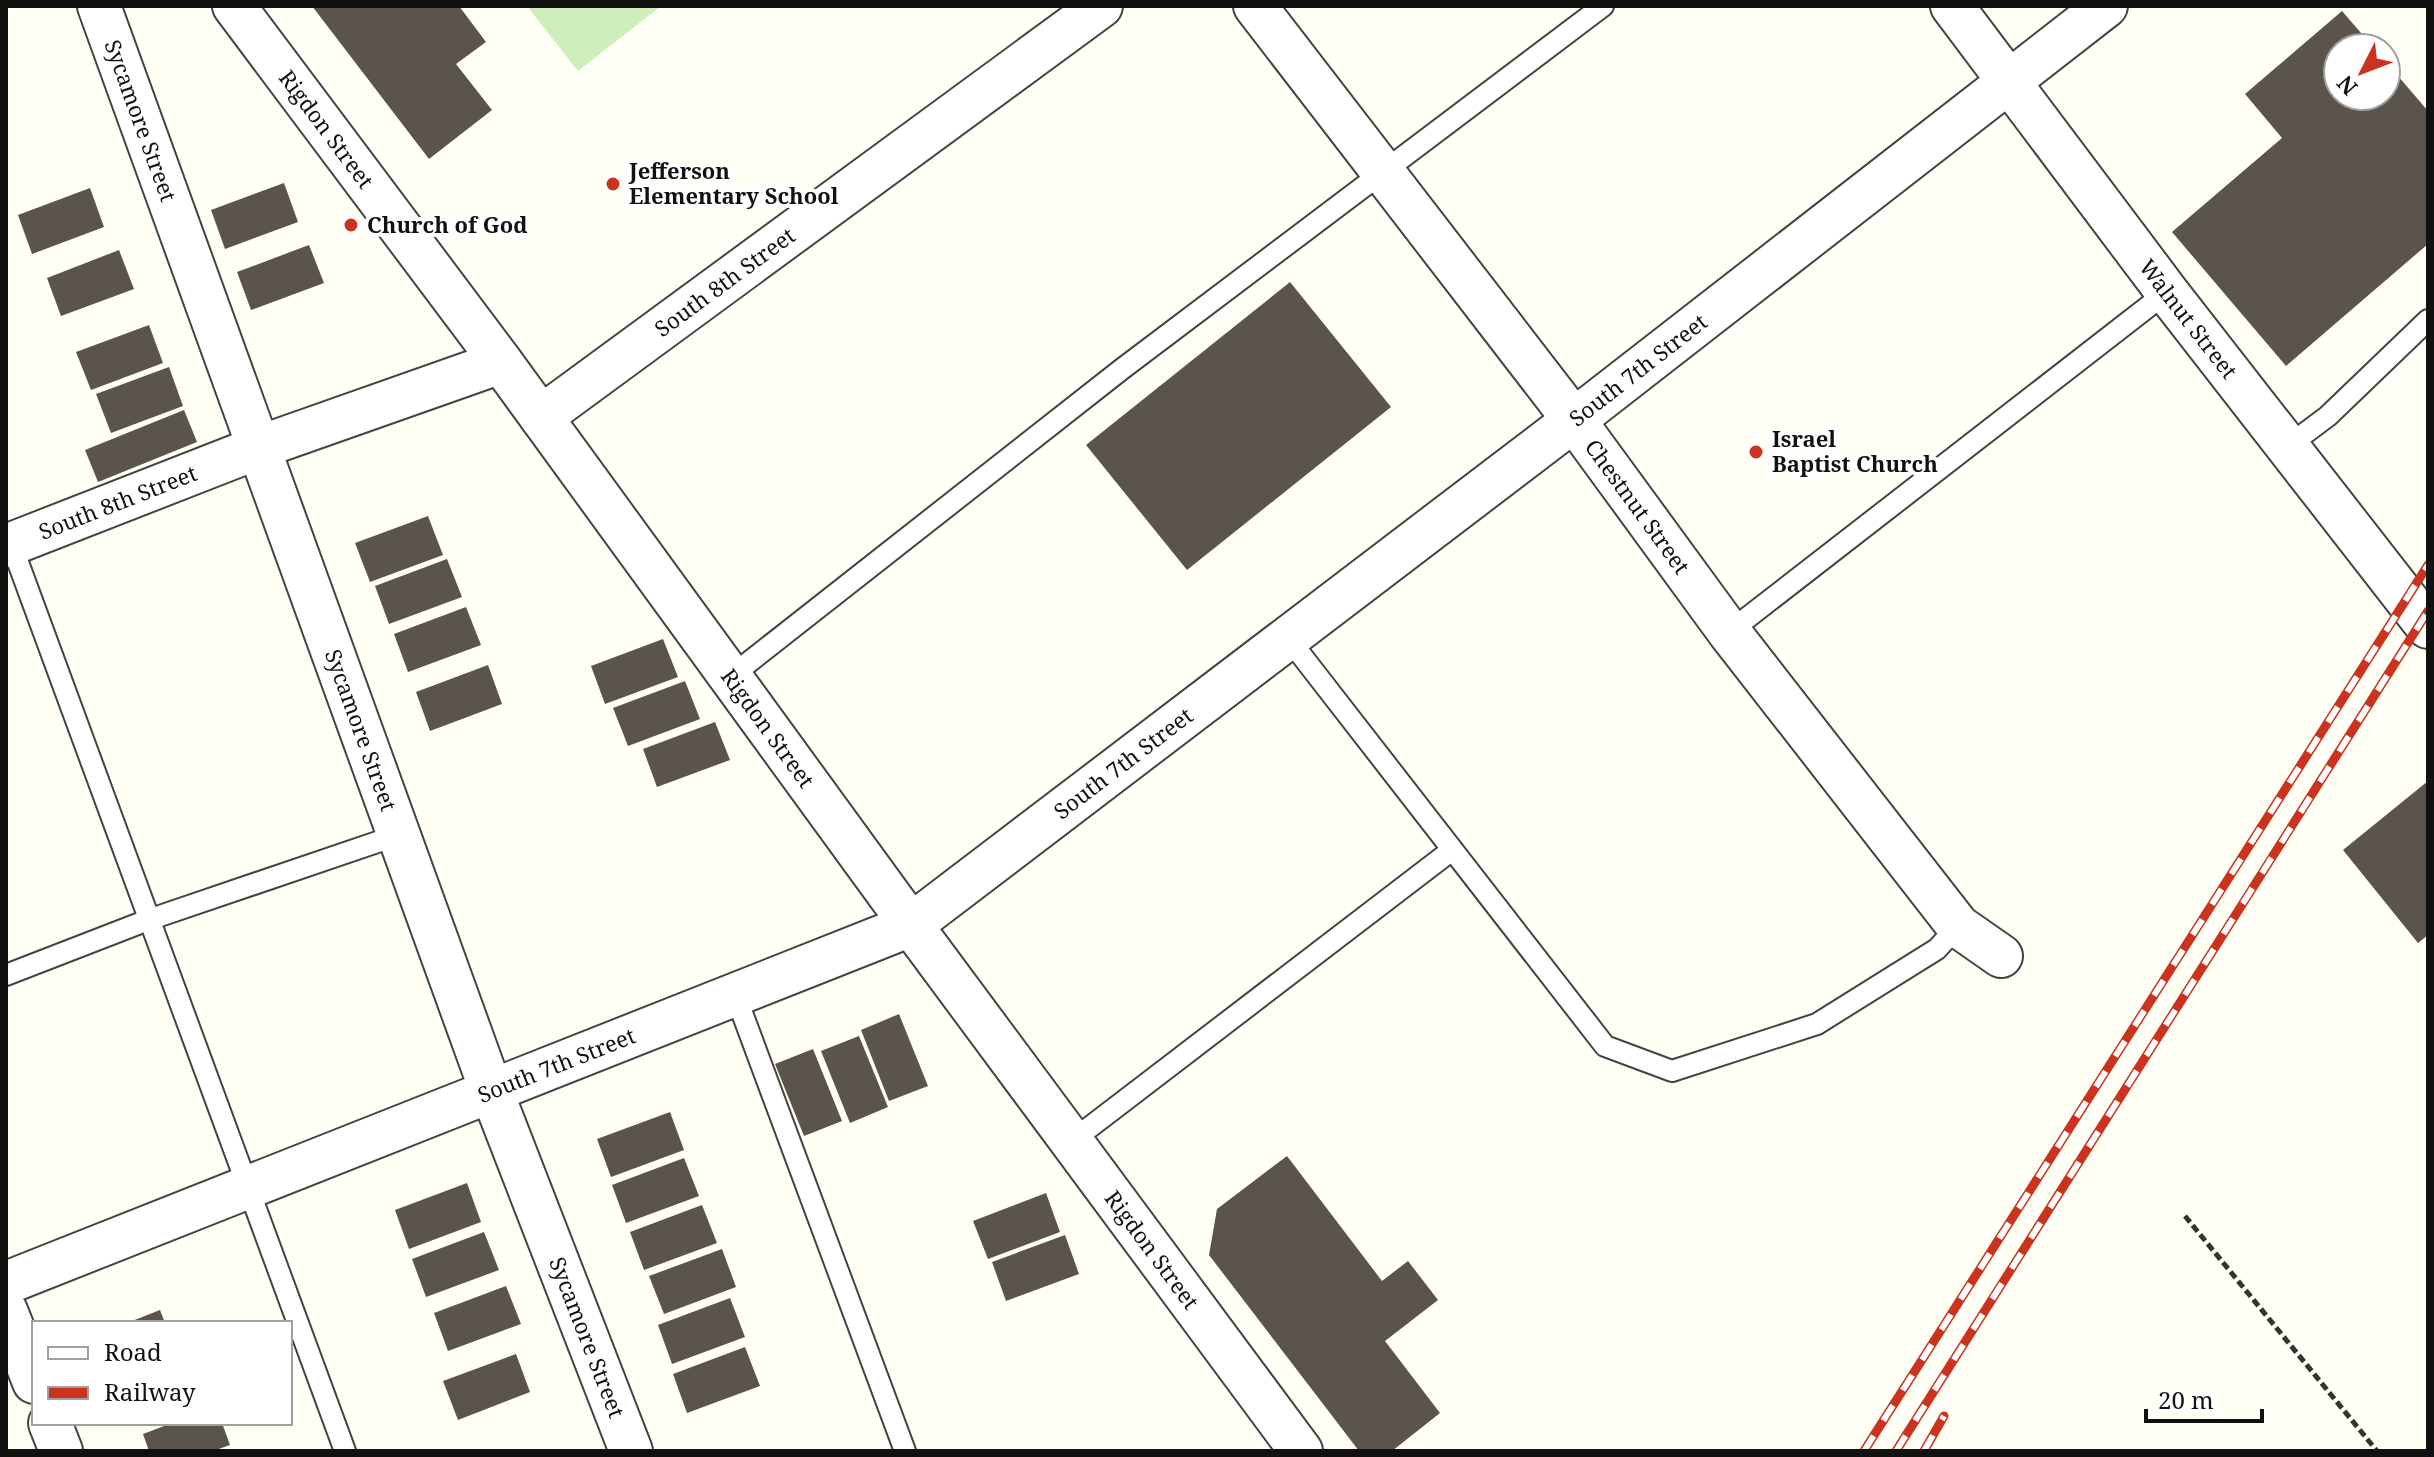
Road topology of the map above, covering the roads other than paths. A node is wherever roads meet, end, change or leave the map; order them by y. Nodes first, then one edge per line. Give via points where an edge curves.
1 (99, 6) edge
2 (234, 6) edge
3 (1101, 6) edge
4 (1255, 6) edge
5 (1603, 6) edge
6 (1952, 6) edge
7 (2106, 6) edge
8 (2009, 79) junction
9 (1384, 174) junction
10 (2167, 292) junction
11 (2428, 320) edge
12 (501, 362) junction
13 (541, 417) junction
14 (1574, 420) junction
15 (2288, 446) junction
16 (257, 448) junction
17 (8, 541) edge
18 (2428, 627) edge
19 (1729, 632) junction
20 (1288, 638) junction
21 (730, 677) junction
22 (398, 835) junction
23 (1452, 850) junction
24 (148, 920) junction
25 (911, 925) junction
26 (1958, 926) junction
27 (2001, 956) dead end
28 (6, 975) edge
29 (735, 994) junction
30 (491, 1090) junction
31 (1073, 1140) junction
32 (246, 1188) junction
33 (6, 1283) edge
34 (6, 1311) edge
35 (32, 1377) edge
36 (51, 1425) edge
37 (61, 1451) edge
38 (345, 1451) edge
39 (631, 1451) edge
40 (905, 1451) edge
41 (1301, 1451) edge

1 - 16 street, Sycamore Street
2 - 12 street, Rigdon Street
3 - 13 street, South 8th Street
4 - 9 street, Chestnut Street
5 - 9 lane
6 - 8 street, Walnut Street
7 - 8 street, South 7th Street
8 - 10 street, Walnut Street
8 - 14 street, South 7th Street
9 - 14 street, Chestnut Street
9 - 21 lane via 1122,369
10 - 15 street, Walnut Street
10 - 19 lane
11 - 15 lane via 2328,416
12 - 13 street, Rigdon Street
12 - 16 street, South 8th Street
13 - 21 street, Rigdon Street
14 - 19 street, Chestnut Street
14 - 20 street, South 7th Street
15 - 18 street, Walnut Street
16 - 17 street, South 8th Street
16 - 22 street, Sycamore Street
17 - 24 lane
19 - 26 street, Chestnut Street
20 - 23 lane
20 - 25 street, South 7th Street
21 - 25 street, Rigdon Street
22 - 24 lane
22 - 30 street, Sycamore Street
23 - 26 lane via 1605,1046 1672,1071 1817,1024 1937,949
23 - 31 lane
24 - 28 lane
24 - 32 lane
25 - 29 street, South 7th Street
25 - 31 street, Rigdon Street
26 - 27 street, Chestnut Street
29 - 30 street, South 7th Street
29 - 40 lane
30 - 32 street, South 7th Street
30 - 39 street, Sycamore Street
31 - 41 street, Rigdon Street
32 - 33 street, South 7th Street
32 - 38 lane
34 - 35 street
36 - 37 street

